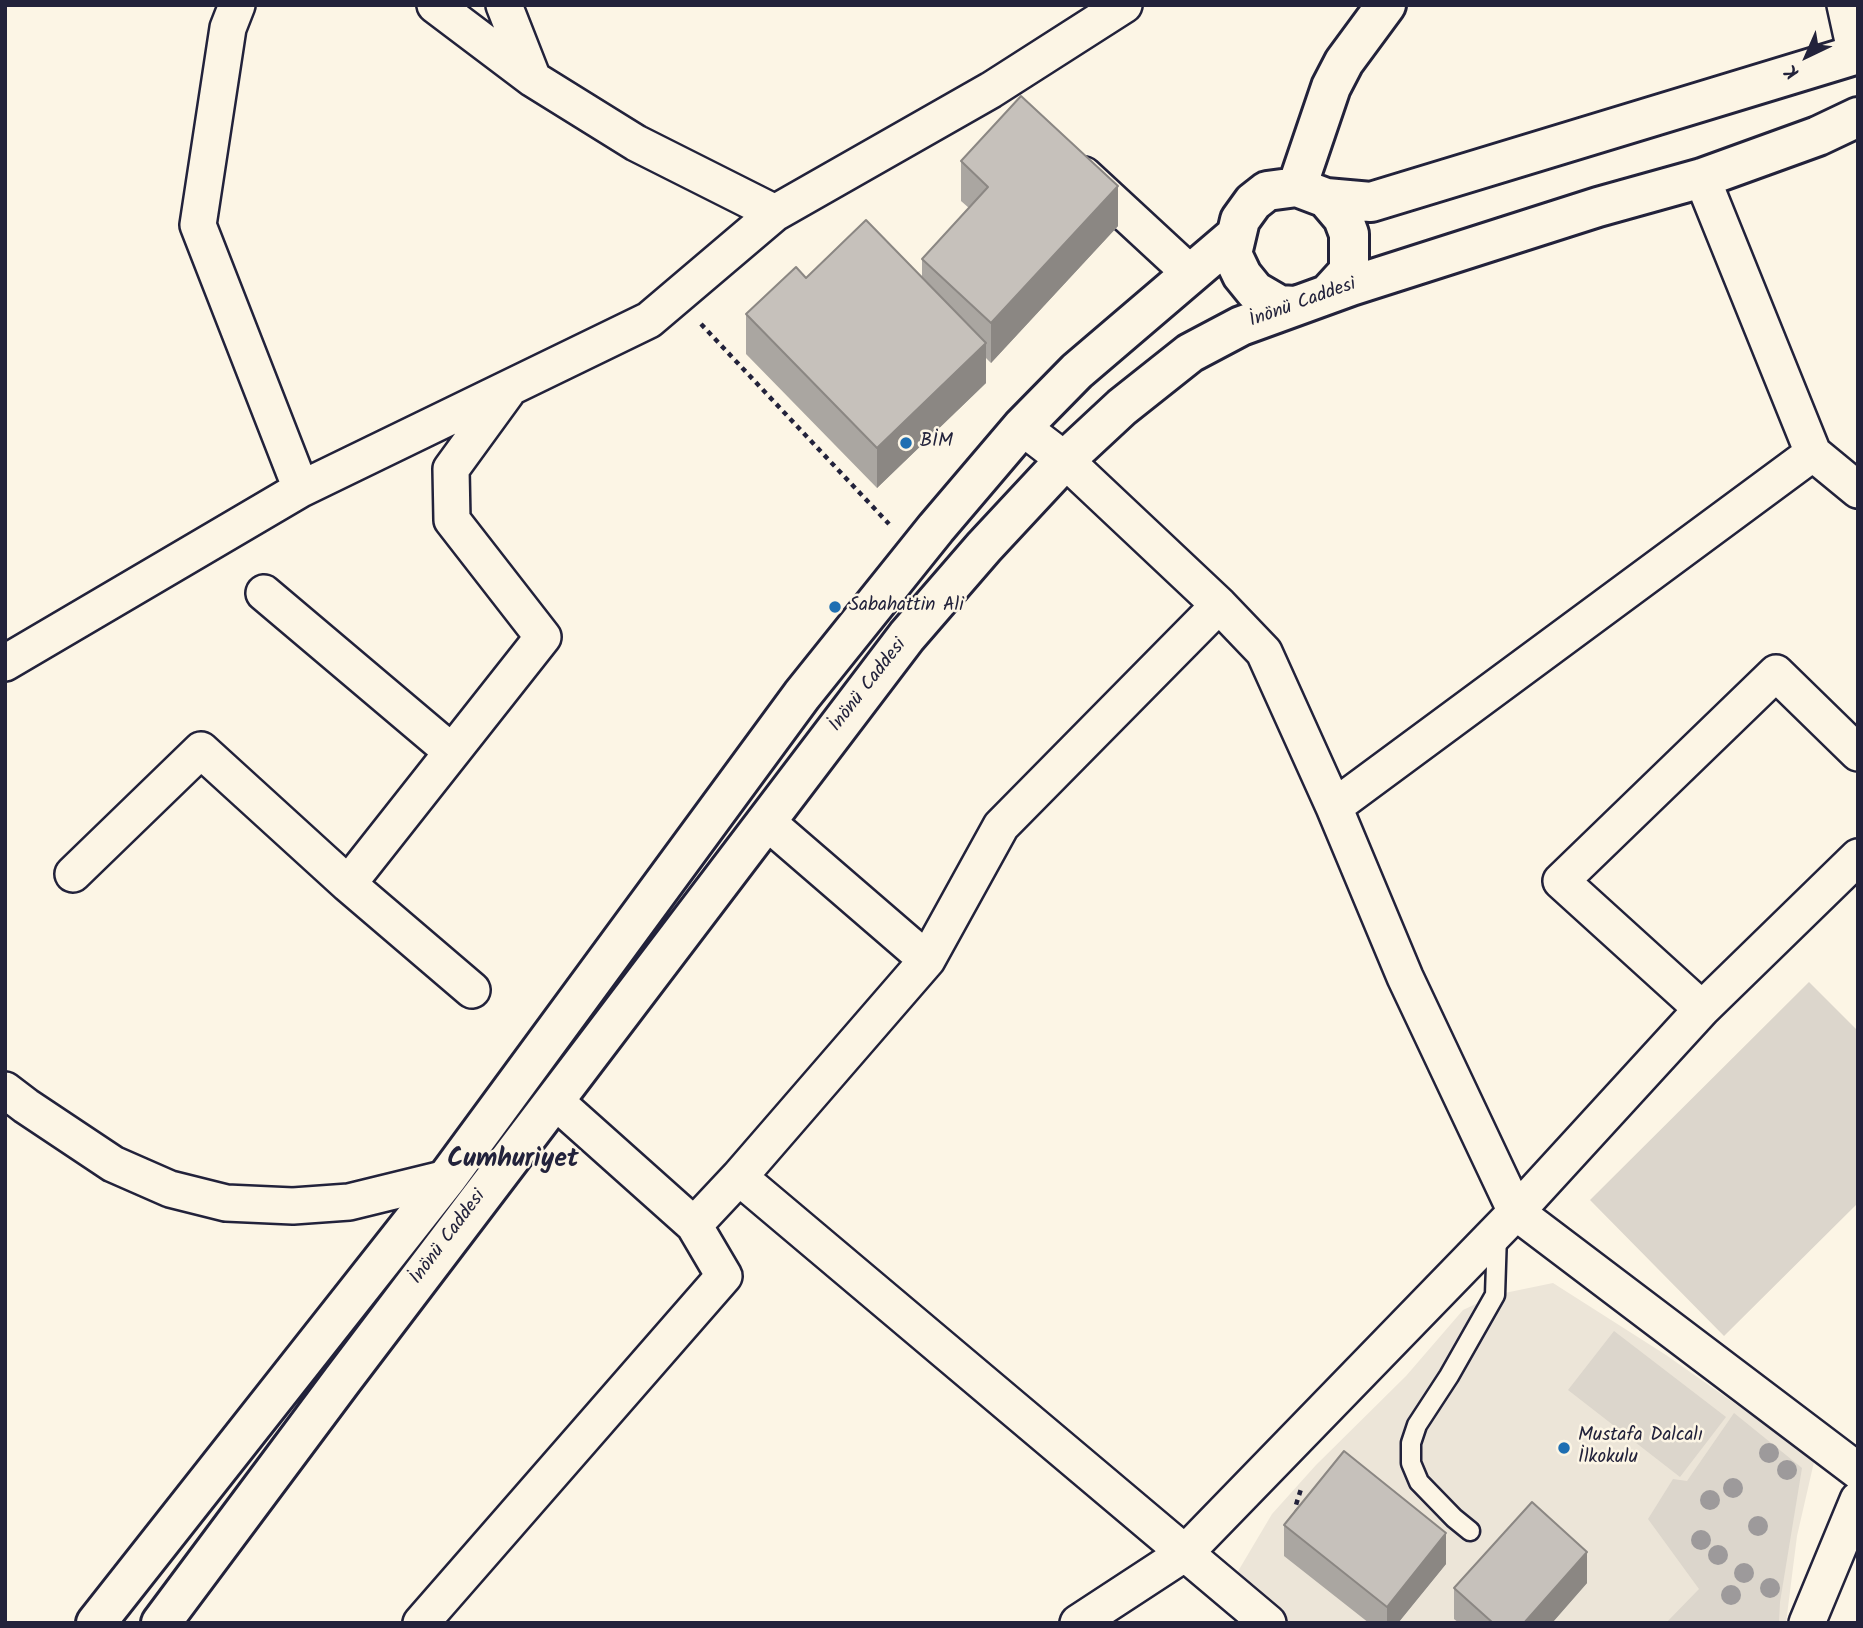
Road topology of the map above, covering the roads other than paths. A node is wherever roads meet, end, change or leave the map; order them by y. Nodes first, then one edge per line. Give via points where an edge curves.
1 (237, 5) edge
2 (435, 5) edge
3 (504, 5) edge
4 (1125, 5) edge
5 (1386, 5) edge
6 (1845, 5) edge
7 (1857, 54) edge
8 (533, 79) junction
9 (1858, 117) edge
10 (1061, 154) edge
11 (1702, 178) junction
12 (1312, 193) junction
13 (775, 213) junction
14 (1235, 236) junction
15 (1191, 274) junction
16 (1311, 300) junction
17 (511, 387) junction
18 (1022, 426) junction
19 (1813, 453) junction
20 (1065, 460) junction
21 (301, 489) junction
22 (1858, 490) edge
23 (264, 593) dead end
24 (1219, 605) junction
25 (5, 663) edge
26 (452, 752) junction
27 (1858, 752) edge
28 (1334, 807) junction
29 (765, 821) junction
30 (1858, 857) edge
31 (74, 874) dead end
32 (348, 884) junction
33 (927, 960) junction
34 (472, 990) dead end
35 (1702, 1009) junction
36 (5, 1090) edge
37 (554, 1100) junction
38 (739, 1177) junction
39 (447, 1178) junction
40 (1507, 1221) junction
41 (694, 1225) junction
42 (1858, 1471) edge
43 (1858, 1500) edge
44 (1470, 1531) dead end
45 (1185, 1553) junction
46 (424, 1622) edge
47 (96, 1623) edge
48 (161, 1623) edge
49 (1078, 1623) edge
50 (1268, 1623) edge
51 (1807, 1623) edge

1 - 21 street via 228,28 198,225
2 - 8 street
3 - 8 street
4 - 13 street via 1001,99
5 - 12 main road via 1331,87
6 - 7 street
7 - 12 main road via 1371,202
8 - 13 street via 636,143
9 - 11 main road, İnönü Caddesi
10 - 15 street
11 - 16 main road, İnönü Caddesi
11 - 19 street
12 - 14 main road via 1267,191 1240,220
12 - 16 main road via 1343,218 1351,251 1349,271
13 - 17 street via 649,320
14 - 15 main road, İnönü Caddesi
14 - 16 main road via 1232,254 1255,292 1274,303
15 - 18 main road, İnönü Caddesi via 1077,371
16 - 20 main road, İnönü Caddesi via 1241,326 1190,353
17 - 21 street
17 - 26 street via 451,468 452,520 543,637
18 - 20 street
18 - 39 main road, İnönü Caddesi via 794,706
19 - 22 street
19 - 28 street
20 - 24 street
20 - 29 main road, İnönü Caddesi via 907,636
21 - 25 street
23 - 26 street
24 - 28 street via 1264,652
24 - 33 street via 1001,826
26 - 32 street
27 - 35 street via 1776,673 1561,881
28 - 40 street
29 - 33 street
29 - 37 main road, İnönü Caddesi
30 - 35 street
31 - 32 street via 201,750
32 - 34 street
33 - 38 street
35 - 40 street
36 - 39 street via 113,1164 170,1189 226,1203 293,1206 349,1202
37 - 41 street
37 - 48 main road, İnönü Caddesi
38 - 41 street
38 - 45 street
39 - 47 main road, İnönü Caddesi
40 - 42 street
40 - 44 lane via 1495,1295 1417,1425 1411,1443 1411,1463 1419,1482
40 - 45 street
41 - 46 street via 724,1276
43 - 51 street
45 - 49 street
45 - 50 street

